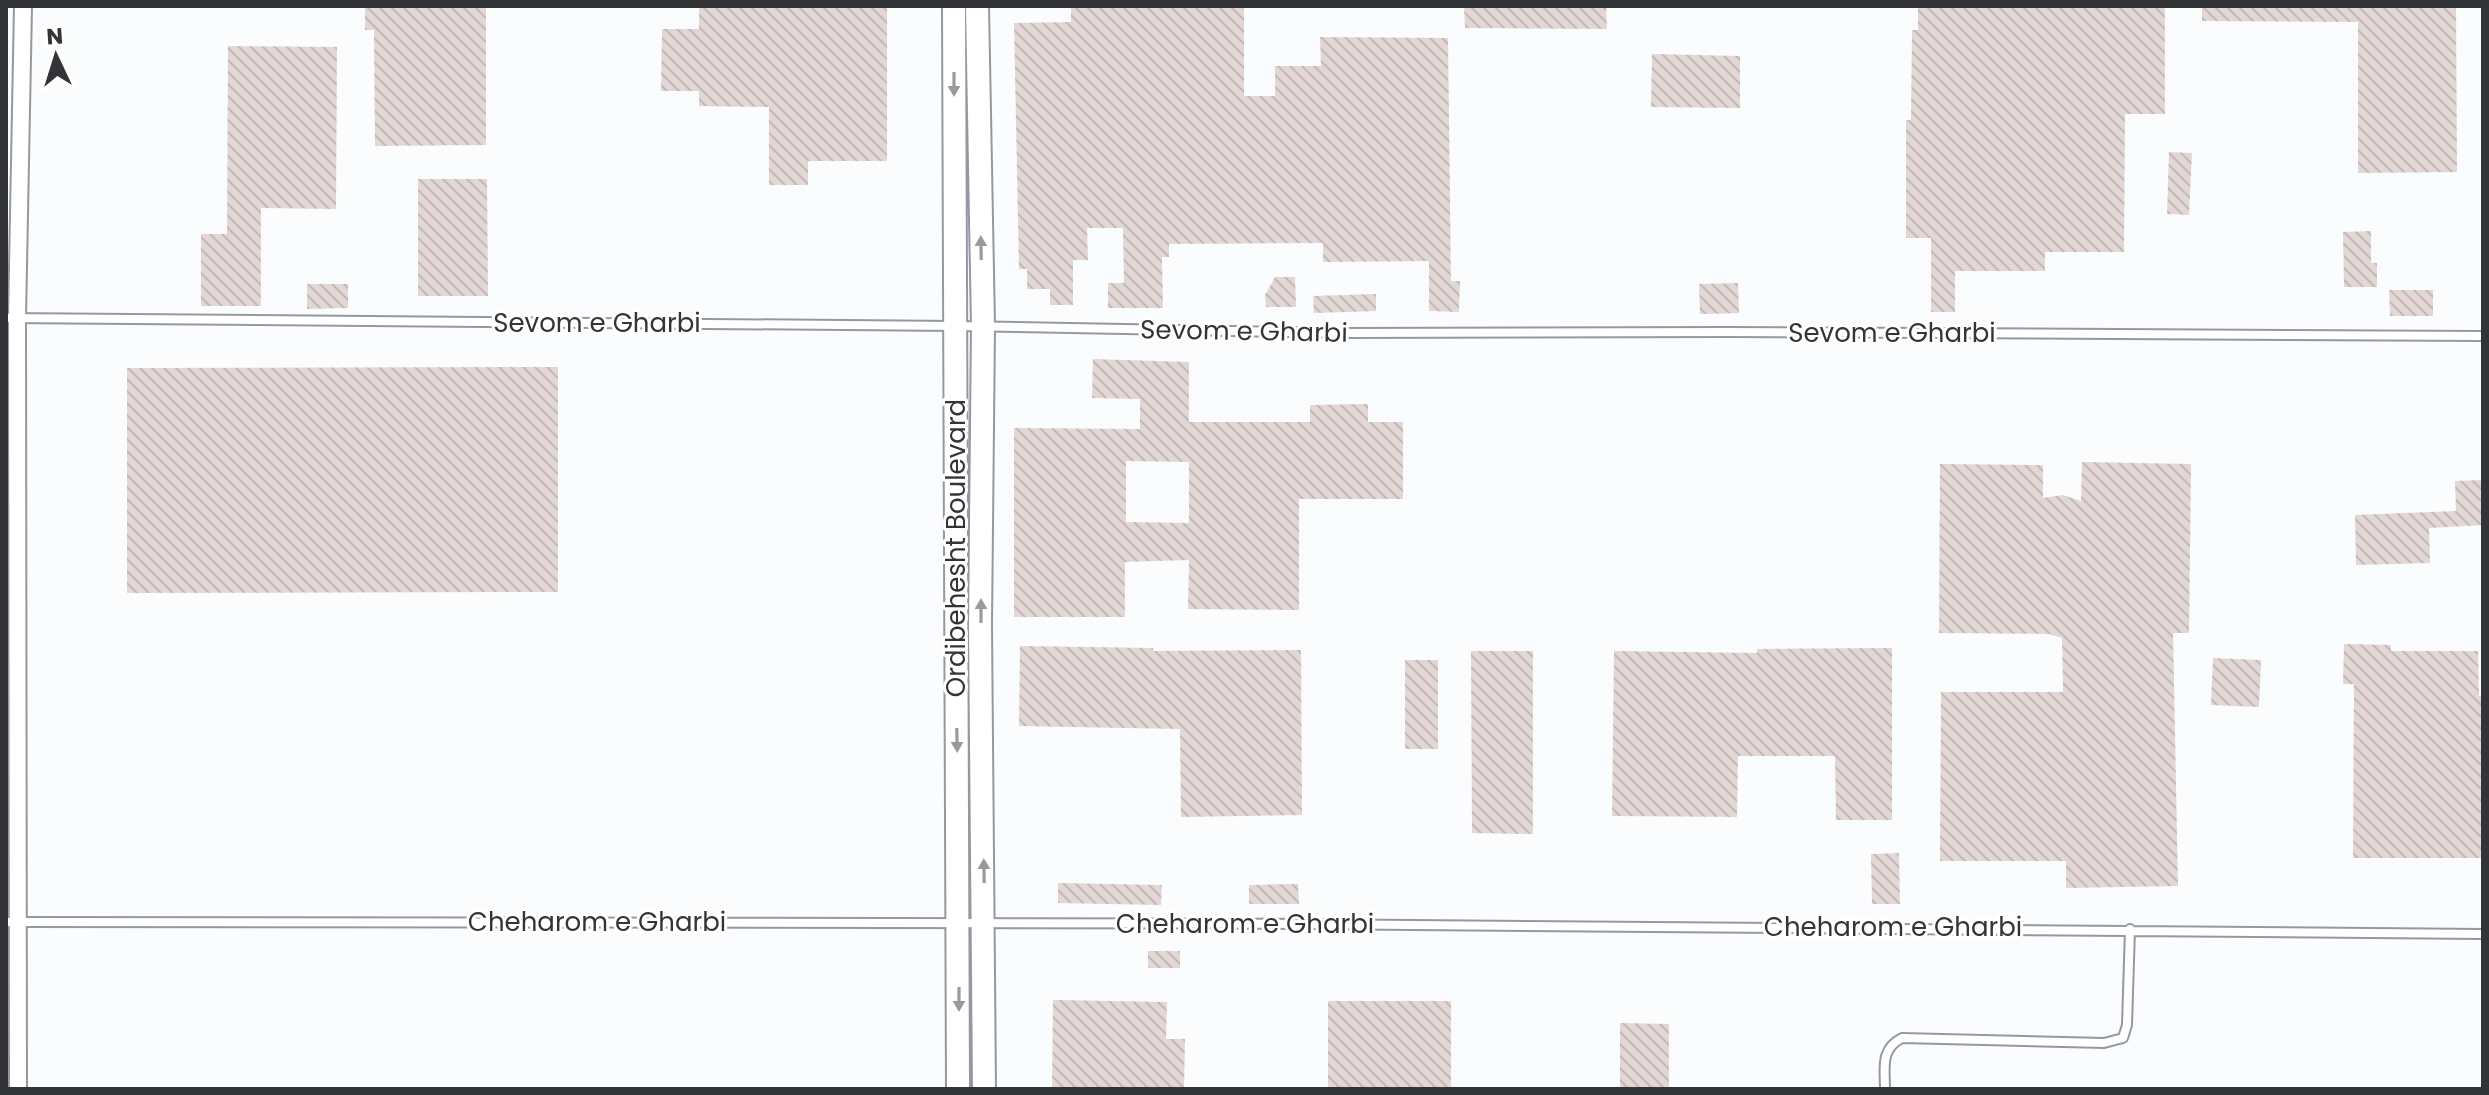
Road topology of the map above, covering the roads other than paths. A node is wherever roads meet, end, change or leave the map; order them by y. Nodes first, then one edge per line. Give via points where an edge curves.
1 (23, 6) edge
2 (954, 6) edge
3 (977, 6) edge
4 (12, 318) edge
5 (956, 326) junction
6 (983, 326) junction
7 (2483, 336) edge
8 (12, 922) edge
9 (956, 922) junction
10 (985, 922) junction
11 (2130, 929) junction
12 (2483, 934) edge
13 (18, 1089) edge
14 (958, 1089) edge
15 (984, 1089) edge
16 (1885, 1089) edge

1 - 4 street
2 -> 5 street, Ordibehesht Boulevard
6 -> 3 street, Ordibehesht Boulevard
4 - 5 lane, Sevom e Gharbi
4 - 8 street
5 - 6 lane, Sevom e Gharbi
5 -> 9 street, Ordibehesht Boulevard
6 - 7 lane, Sevom e Gharbi via 1346,333
10 -> 6 street, Ordibehesht Boulevard via 980,625
8 - 9 lane, Cheharom e Gharbi
8 - 13 street
9 - 10 lane, Cheharom e Gharbi
9 -> 14 street, Ordibehesht Boulevard
10 - 11 lane, Cheharom e Gharbi
10 - 15 street, Ordibehesht Boulevard
11 - 12 lane, Cheharom e Gharbi
11 - 16 lane via 2123,1038 2104,1043 1902,1038 1885,1055

